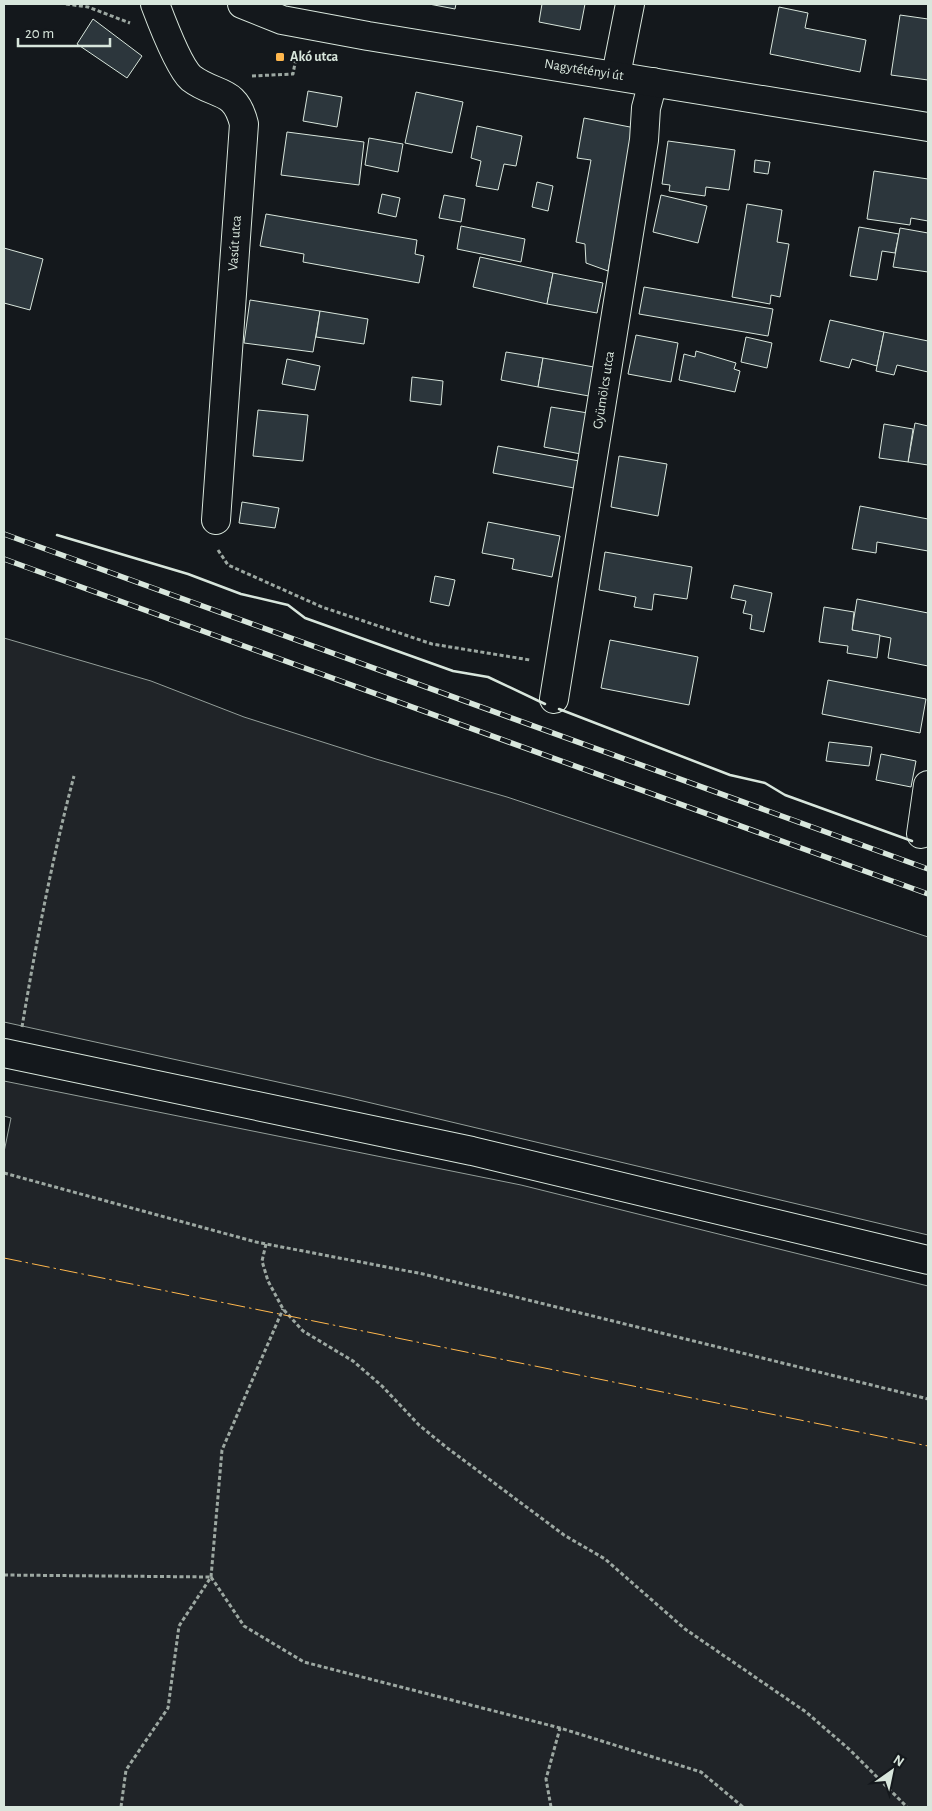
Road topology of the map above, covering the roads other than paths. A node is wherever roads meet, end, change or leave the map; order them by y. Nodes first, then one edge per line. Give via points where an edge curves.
1 (156, 4) edge
2 (242, 4) edge
3 (630, 4) edge
4 (284, 12) edge
5 (616, 75) junction
6 (653, 82) junction
7 (928, 127) edge
8 (216, 520) road end
9 (554, 699) dead end
10 (928, 786) edge
11 (921, 834) dead end
12 (11, 1054) edge
13 (928, 1260) edge

1 - 8 main road, Vasút utca via 168,37 190,77 228,96 240,107 244,124
2 - 4 main road, Nagytétényi út
3 - 5 main road
4 - 5 main road, Nagytétényi út via 368,36
5 - 6 main road, Nagytétényi út
6 - 7 main road, Nagytétényi út
6 - 9 main road, Gyümölcs utca via 646,108 642,150
10 - 11 main road
12 - 13 main road via 472,1151

